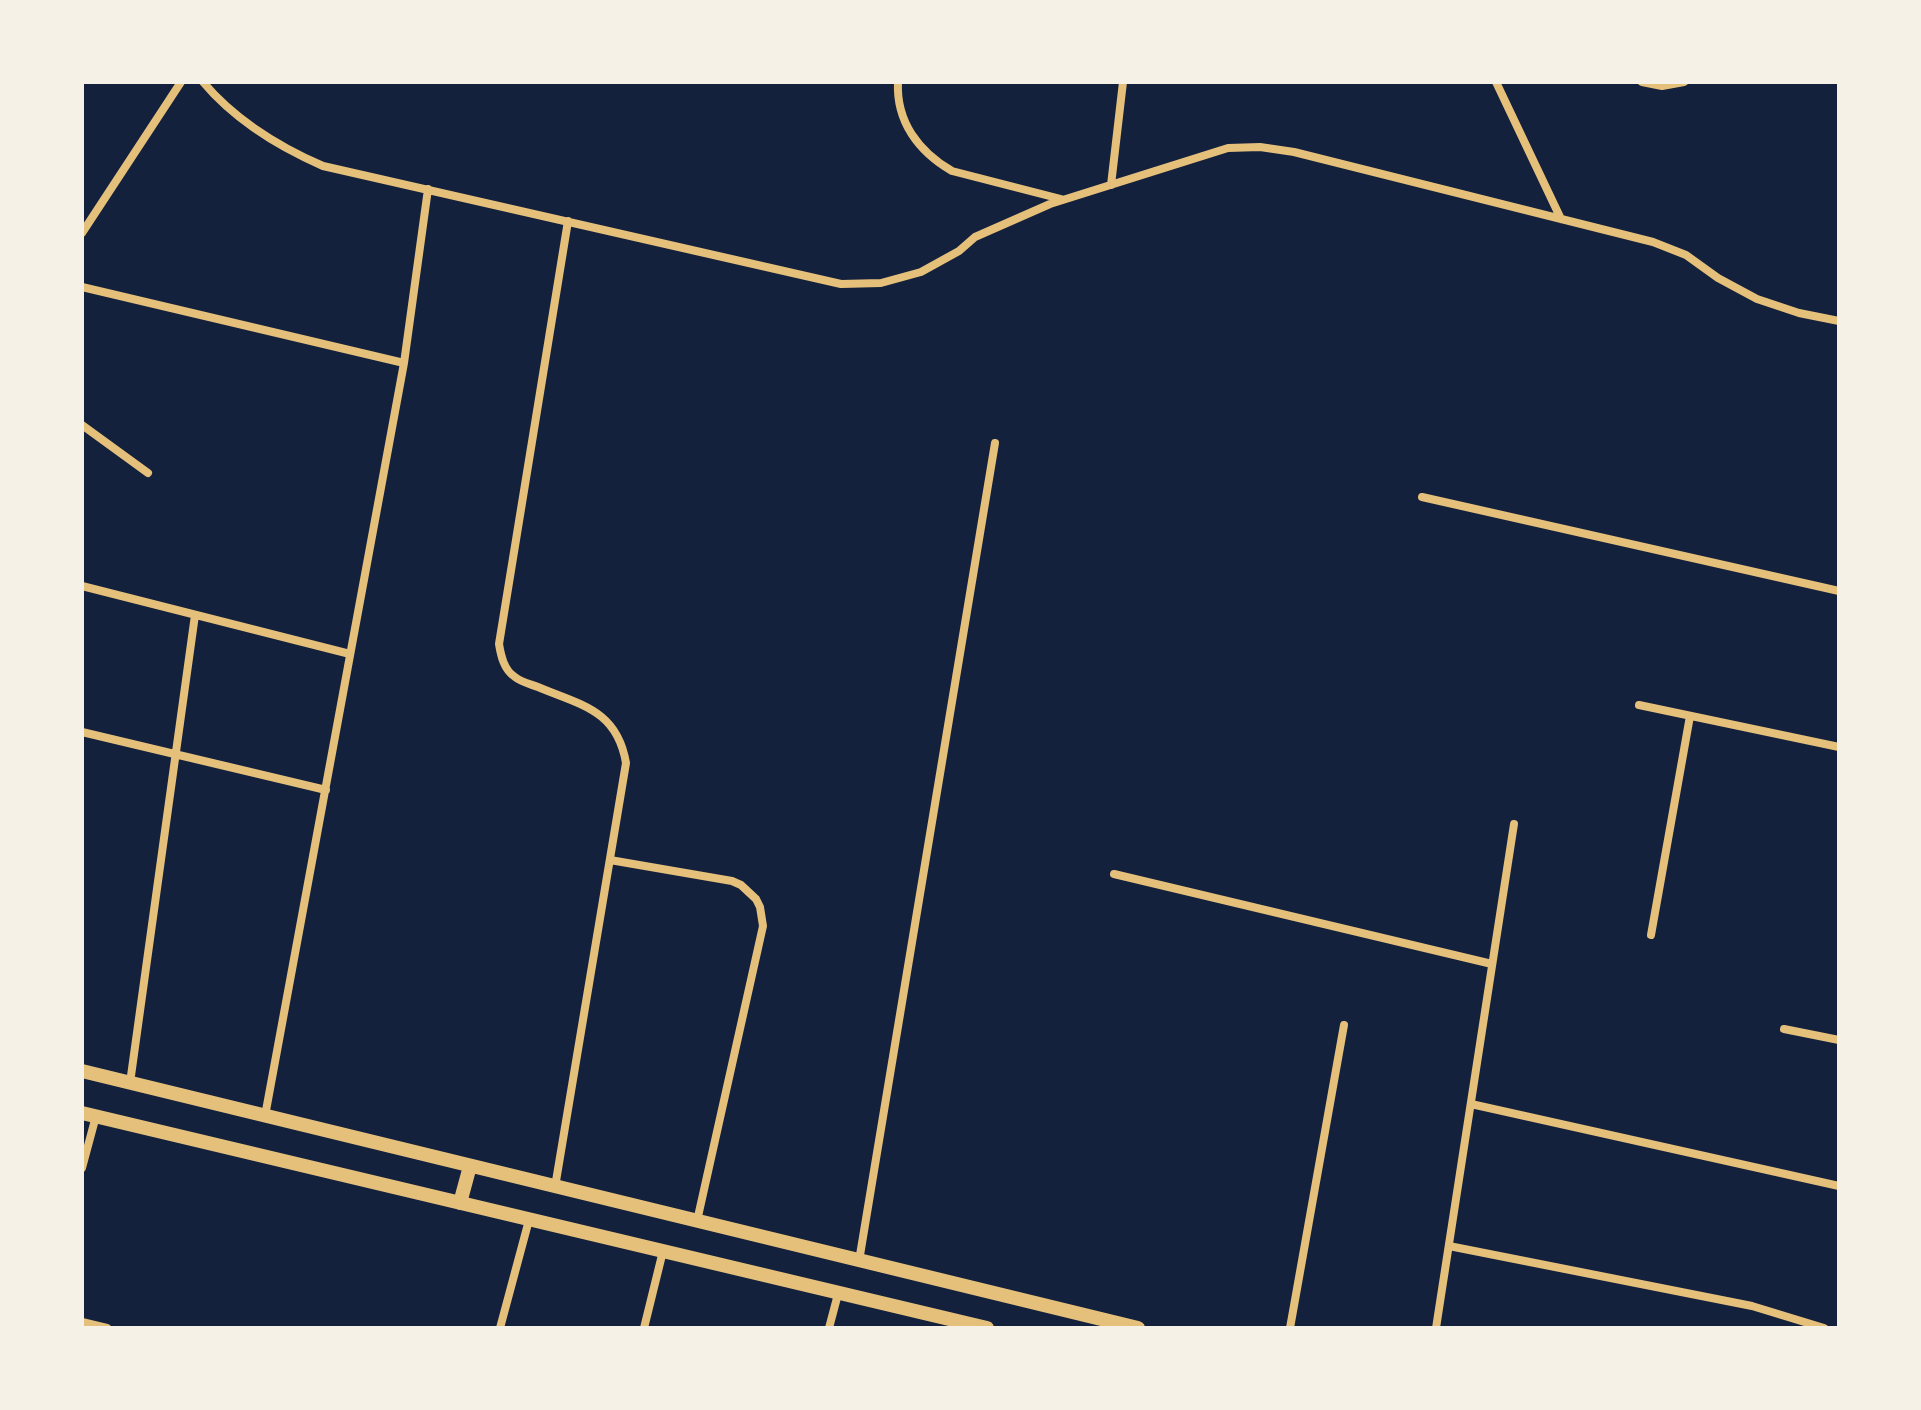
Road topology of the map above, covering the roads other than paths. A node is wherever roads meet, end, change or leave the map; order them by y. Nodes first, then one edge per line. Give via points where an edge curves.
1 (181, 82) edge
2 (203, 82) edge
3 (898, 82) edge
4 (1123, 82) edge
5 (1496, 82) edge
6 (1642, 82) edge
7 (1684, 82) edge
8 (1111, 185) junction
9 (428, 189) junction
10 (1064, 200) junction
11 (1561, 219) junction
12 (568, 221) junction
13 (82, 233) edge
14 (82, 287) edge
15 (1839, 321) edge
16 (404, 363) junction
17 (82, 425) edge
18 (995, 443) dead end
19 (148, 473) dead end
20 (1422, 497) dead end
21 (82, 586) edge
22 (1839, 591) edge
23 (195, 615) junction
24 (350, 654) junction
25 (1639, 705) dead end
26 (1690, 716) junction
27 (82, 732) edge
28 (1839, 747) edge
29 (176, 755) junction
30 (326, 790) junction
31 (1514, 824) dead end
32 (610, 860) junction
33 (1114, 874) dead end
34 (1651, 935) dead end
35 (1492, 964) junction
36 (1344, 1025) dead end
37 (1784, 1029) dead end
38 (1839, 1040) edge
39 (82, 1071) edge
40 (130, 1083) junction
41 (1471, 1104) junction
42 (89, 1115) edge
43 (265, 1116) junction
44 (470, 1166) junction
45 (82, 1168) edge
46 (1839, 1186) edge
47 (555, 1187) junction
48 (460, 1203) junction
49 (529, 1220) junction
50 (697, 1221) junction
51 (1449, 1246) junction
52 (663, 1251) junction
53 (859, 1261) junction
54 (838, 1294) junction
55 (82, 1322) edge
56 (951, 1324) edge
57 (107, 1328) edge
58 (500, 1328) edge
59 (644, 1328) edge
60 (829, 1328) edge
61 (987, 1328) edge
62 (1138, 1328) edge
63 (1290, 1328) edge
64 (1436, 1328) edge
65 (1824, 1328) edge

1 - 13 street
2 - 9 street via 251,126 298,155 323,166
3 - 10 street via 908,128 938,163
4 - 8 street
5 - 11 street
6 - 7 street
8 - 10 street
8 - 11 street via 1228,148 1260,147
9 - 12 street
9 - 16 street
10 - 12 street via 975,237 921,272 861,284 841,284
11 - 15 street via 1670,247 1757,299
12 - 32 street via 499,644 515,678 593,710 616,732 626,763
14 - 16 street
16 - 24 street
17 - 19 street
18 - 53 street
20 - 22 street
21 - 23 street
23 - 24 street
23 - 29 street
24 - 30 street
25 - 26 street
26 - 28 street
26 - 34 street
27 - 29 street
29 - 30 street
29 - 40 street
30 - 43 street
31 - 35 street
32 - 47 street
32 - 50 street via 732,881 750,892 763,916
33 - 35 street
35 - 41 street
36 - 63 street
37 - 38 street
39 - 40 street
40 - 43 street
41 - 46 street
41 - 51 street
42 - 45 street
42 - 48 street
43 - 44 street
44 - 47 street
44 - 48 street
47 - 50 street
48 - 49 street
49 - 52 street
49 - 58 street
50 - 53 street
51 - 64 street
51 - 65 street via 1752,1306
52 - 54 street
52 - 59 street
53 - 62 street
54 - 56 street
54 - 60 street
55 - 57 street
56 - 61 street

